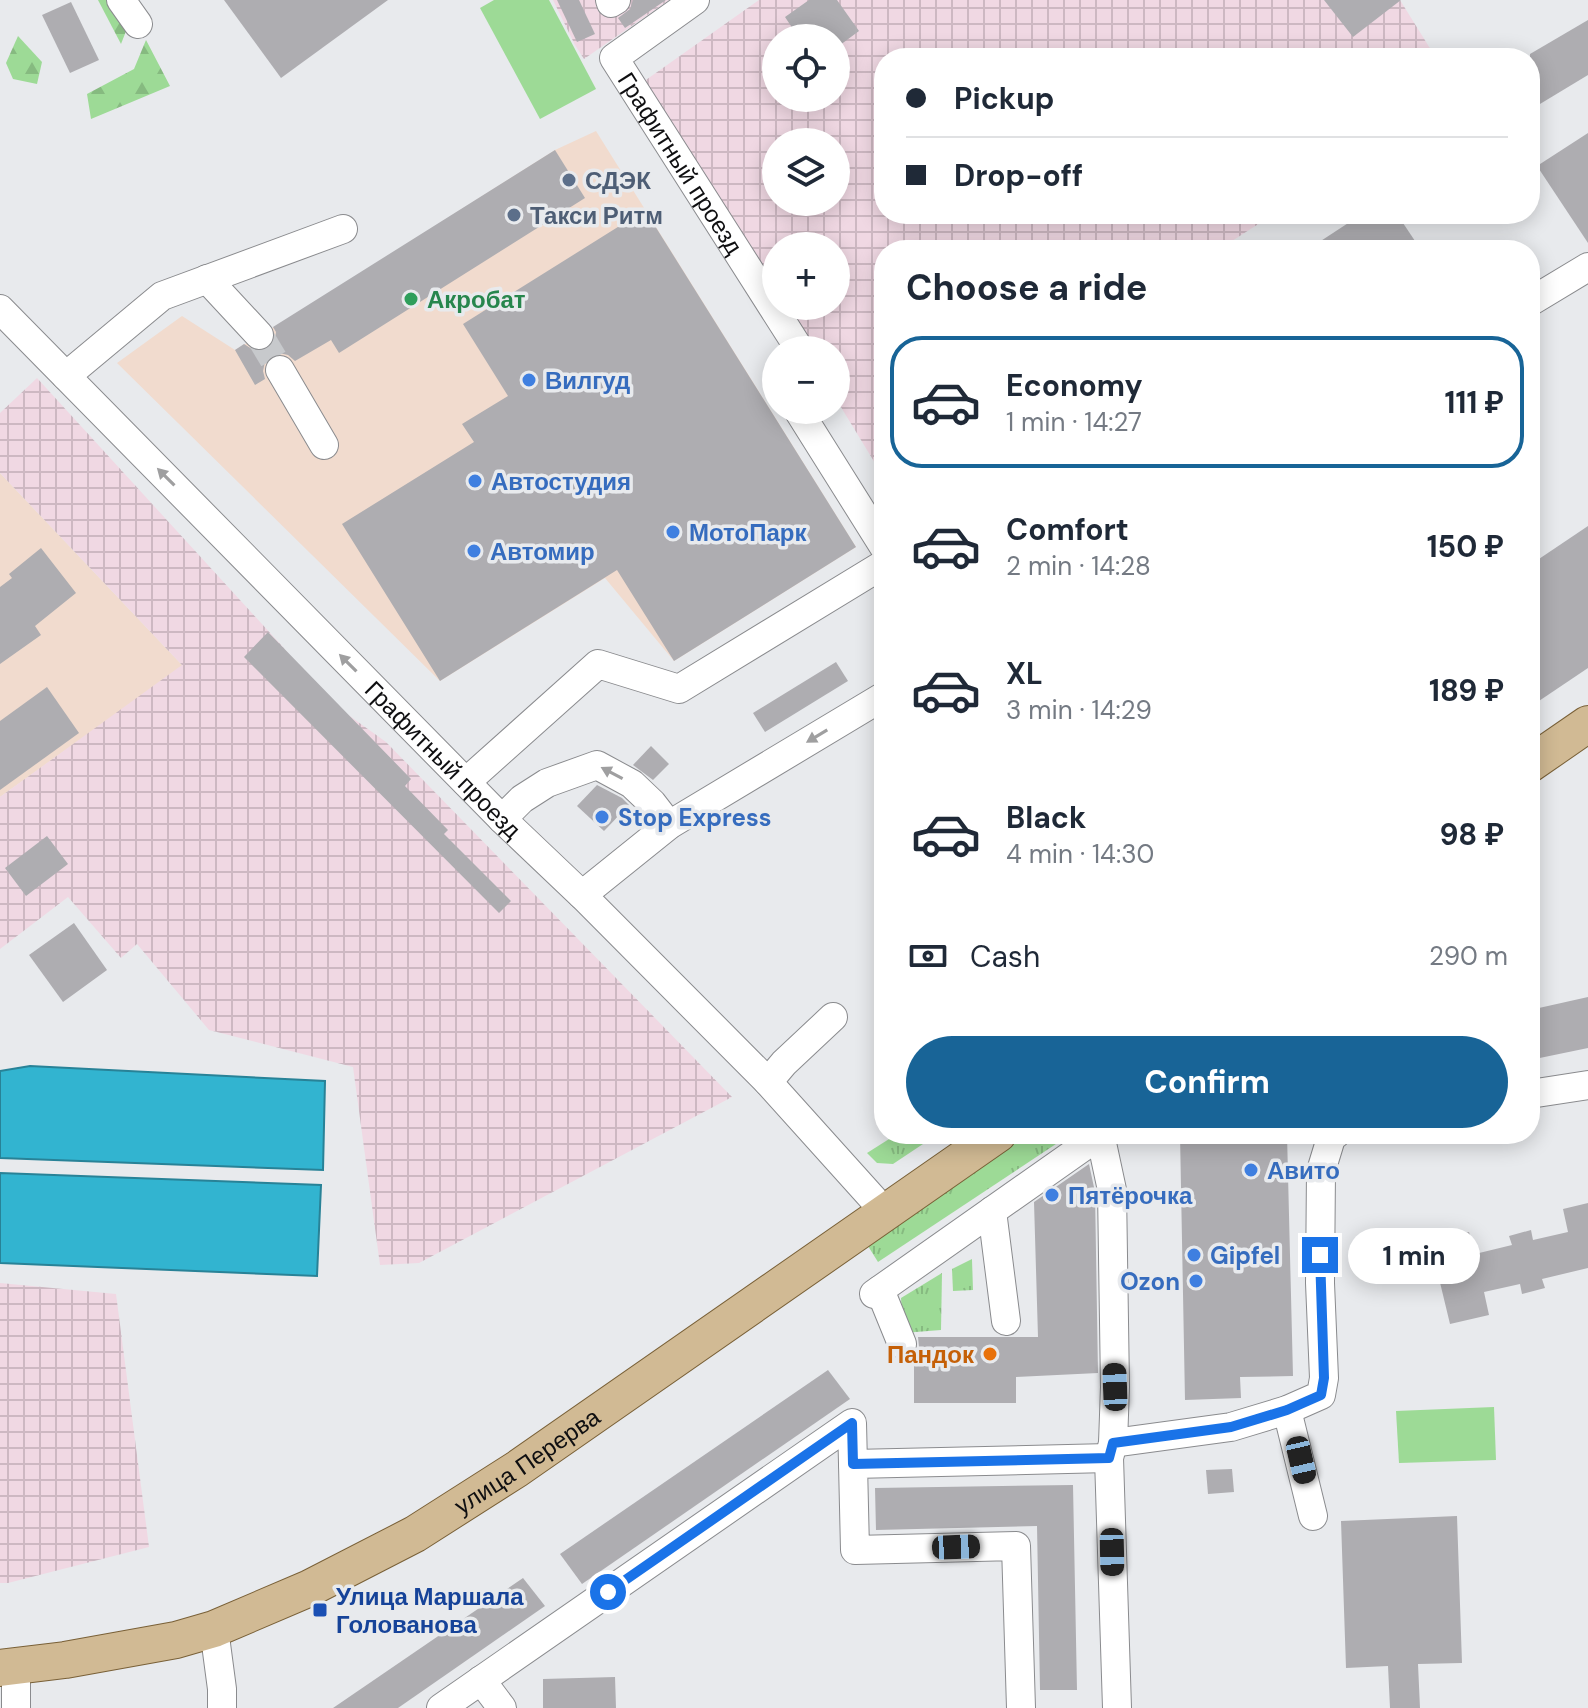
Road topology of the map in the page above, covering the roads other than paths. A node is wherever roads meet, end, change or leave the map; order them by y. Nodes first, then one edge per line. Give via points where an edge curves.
1 (121, 0) edge
2 (610, 0) edge
3 (616, 0) edge
4 (695, 0) edge
5 (138, 24) dead end
6 (343, 229) dead end
7 (1588, 267) edge
8 (207, 279) junction
9 (1540, 296) edge
10 (0, 309) edge
11 (259, 335) tunnel mouth
12 (791, 336) edge
13 (280, 370) tunnel mouth
14 (66, 376) junction
15 (807, 424) edge
16 (324, 445) dead end
17 (874, 531) edge
18 (874, 570) edge
19 (874, 702) edge
20 (1588, 724) edge
21 (1540, 757) edge
22 (466, 782) junction
23 (502, 819) junction
24 (669, 825) junction
25 (582, 895) junction
26 (833, 1017) dead end
27 (768, 1082) junction
28 (1588, 1085) edge
29 (1540, 1092) edge
30 (984, 1144) edge
31 (1086, 1144) edge
32 (1102, 1144) edge
33 (1329, 1144) edge
34 (992, 1211) junction
35 (885, 1212) junction
36 (1006, 1321) dead end
37 (902, 1344) dead end
38 (1287, 1410) junction
39 (1111, 1450) junction
40 (853, 1464) junction
41 (1313, 1516) dead end
42 (214, 1629) junction
43 (8, 1668) edge
44 (481, 1680) junction
45 (16, 1708) edge
46 (222, 1708) edge
47 (441, 1708) edge
48 (502, 1708) edge
49 (1021, 1708) edge
50 (1109, 1708) edge
51 (1117, 1708) edge

1 - 5 street
2 - 3 street
4 - 12 street, Графитный проезд via 614,58
6 - 8 street
7 - 9 street
8 - 11 street
8 - 14 street via 162,296
10 - 14 street, Графитный проезд
13 - 16 street
22 -> 14 street, Графитный проезд
15 - 17 street
18 - 22 street via 679,689 598,664
19 -> 24 street
20 - 21 main road
22 - 23 street, Графитный проезд
24 -> 23 street via 632,784 597,765 547,783
23 - 25 street, Графитный проезд
24 - 25 street
25 - 27 street, Графитный проезд
26 - 27 street
27 - 35 street, Графитный проезд
28 - 29 street
30 - 35 main road, улица Перерва
31 - 34 street
32 - 39 street via 1112,1190
33 - 38 street via 1321,1171 1324,1378 1321,1395
34 - 36 street
34 - 37 street via 877,1292
35 - 42 main road, улица Перерва via 517,1469 415,1534
38 - 39 street via 1231,1427
38 - 41 street
39 - 40 street
39 - 51 street
40 - 44 street via 852,1423
40 - 49 street via 855,1550 1016,1546
42 - 43 main road, улица Перерва
42 - 46 street
43 - 45 street
44 - 47 street
44 - 48 street
50 - 51 street

